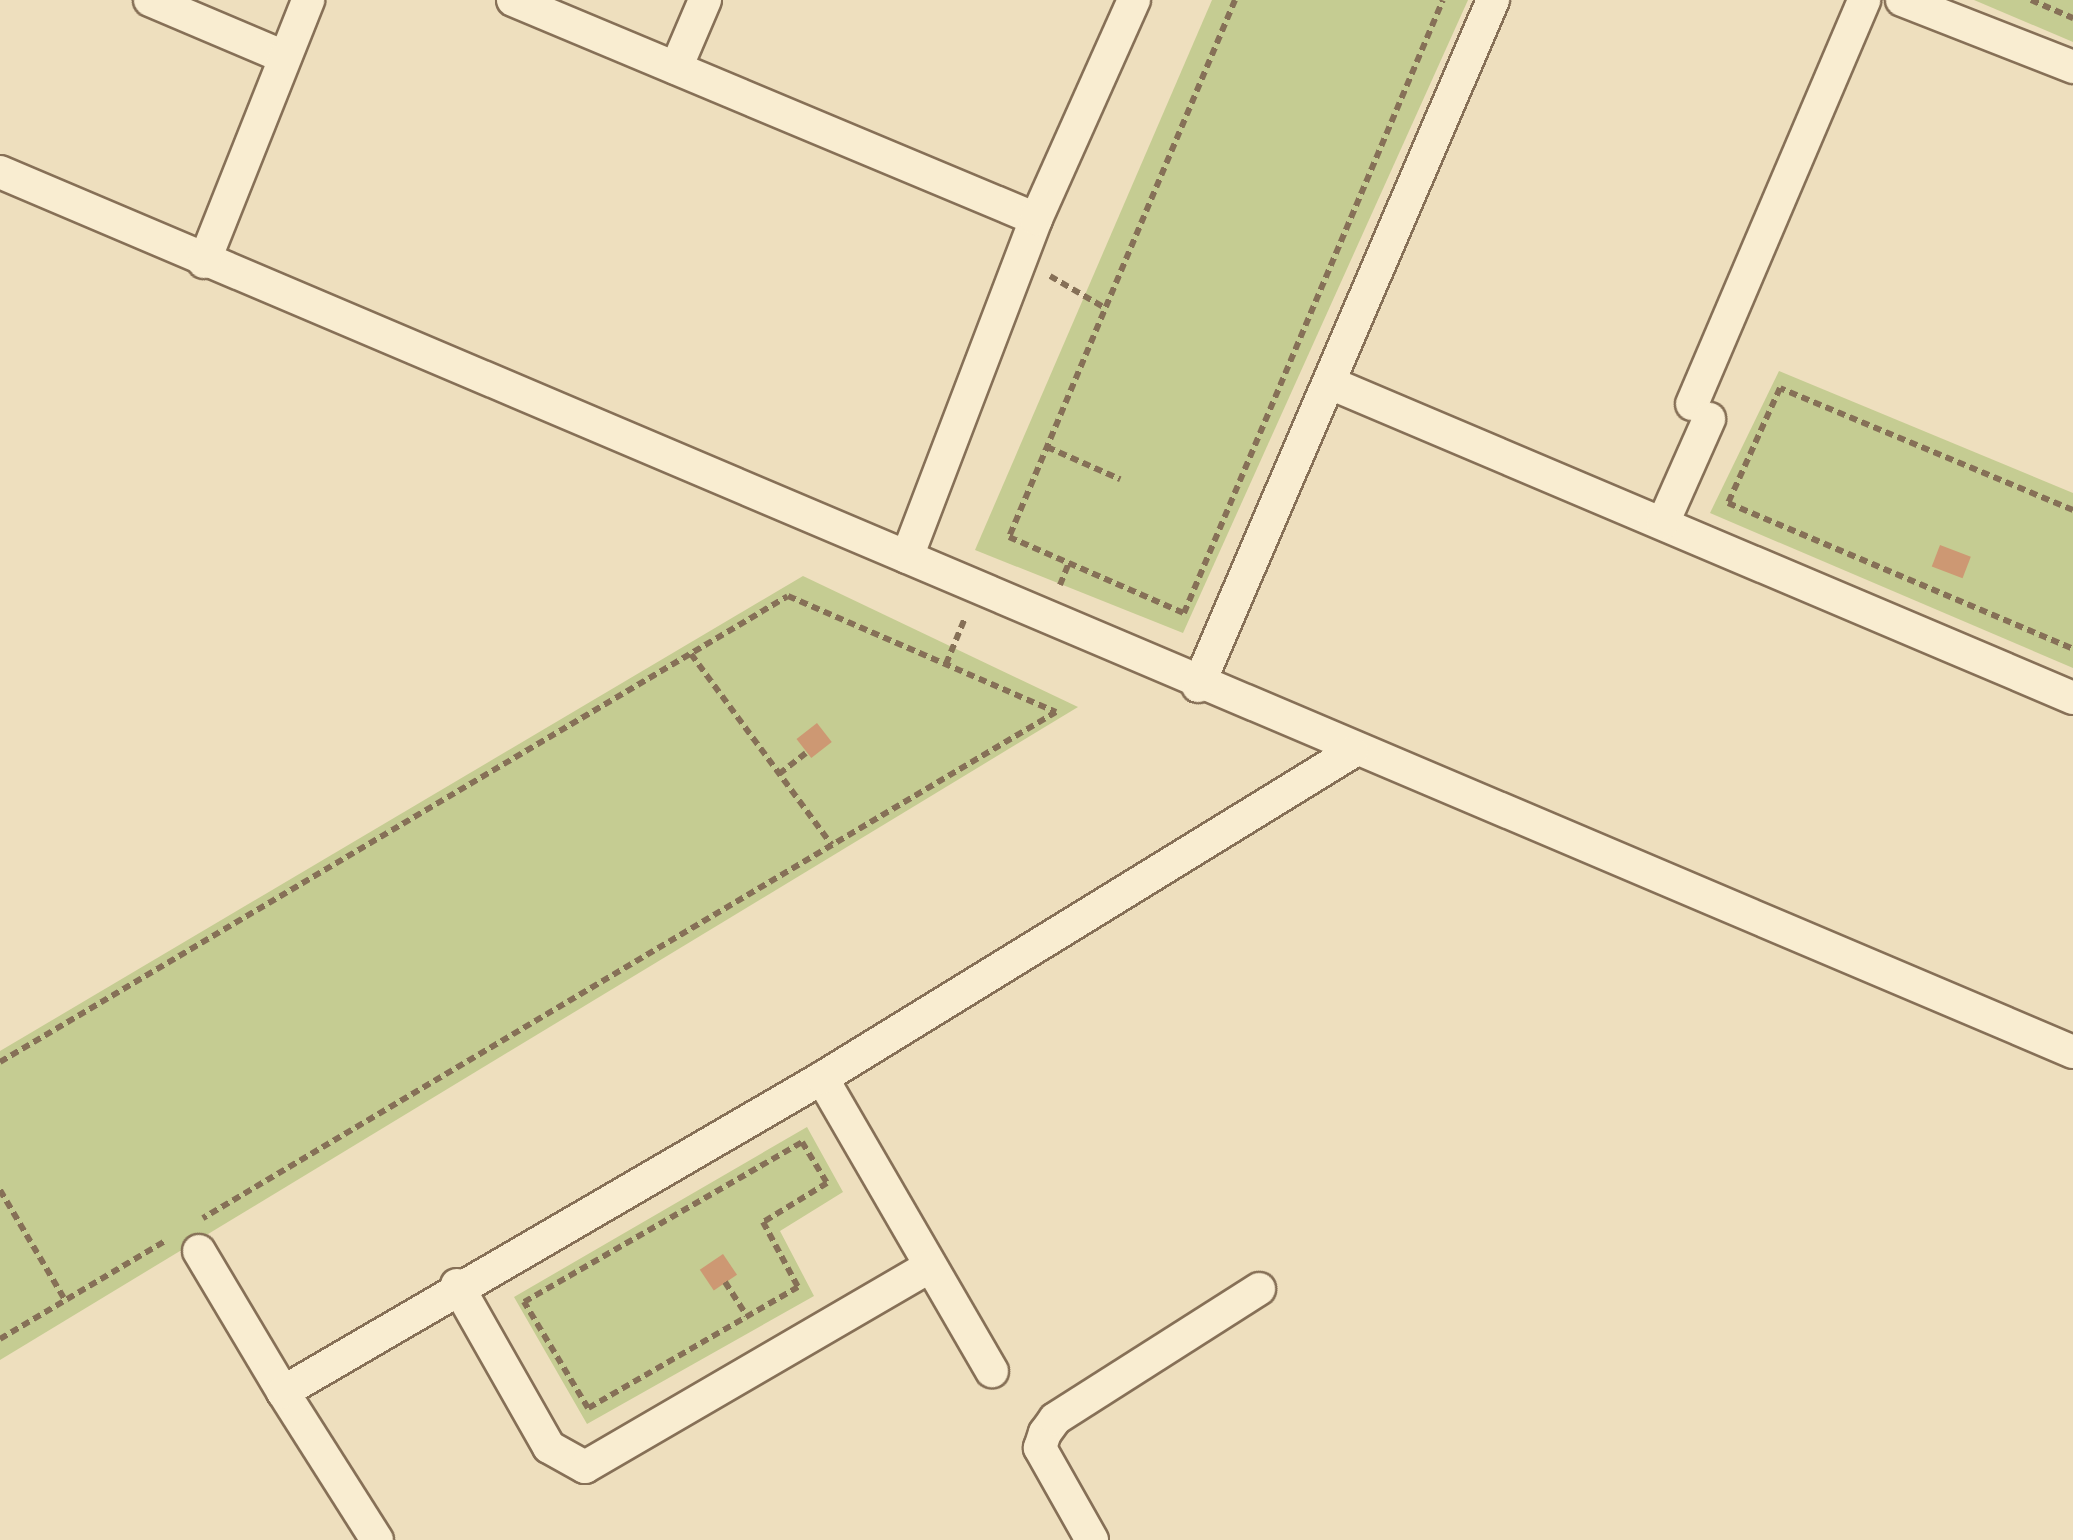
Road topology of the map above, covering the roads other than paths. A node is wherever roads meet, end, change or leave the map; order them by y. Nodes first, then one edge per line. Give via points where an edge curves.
1 (150, 0) edge
2 (308, 0) edge
3 (514, 0) edge
4 (705, 0) edge
5 (1134, 0) edge
6 (1493, 0) edge
7 (1864, 0) edge
8 (1902, 0) edge
9 (284, 57) junction
10 (2073, 67) edge
11 (676, 68) junction
12 (0, 172) edge
13 (1036, 220) junction
14 (204, 262) junction
15 (1330, 383) junction
16 (1663, 522) junction
17 (907, 558) junction
18 (1198, 686) junction
19 (2073, 698) edge
20 (1352, 752) junction
21 (2073, 1052) edge
22 (822, 1078) junction
23 (199, 1251) dead end
24 (928, 1267) junction
25 (457, 1285) junction
26 (1259, 1288) dead end
27 (992, 1371) dead end
28 (283, 1392) junction
29 (377, 1540) edge
30 (1092, 1540) edge

1 - 9 street
2 - 9 street
3 - 11 street
4 - 11 street
5 - 13 street
6 - 15 street
7 - 16 street
8 - 10 street
9 - 14 street
11 - 13 street
12 - 14 street
13 - 17 street
14 - 17 street
15 - 16 street
15 - 18 street
16 - 19 street
17 - 18 street
18 - 20 street
20 - 21 street
20 - 22 street
22 - 24 street
22 - 25 street
23 - 28 street
24 - 25 street via 585,1467 549,1447
24 - 27 street
25 - 28 street
26 - 30 street via 1055,1419 1040,1448
28 - 29 street

